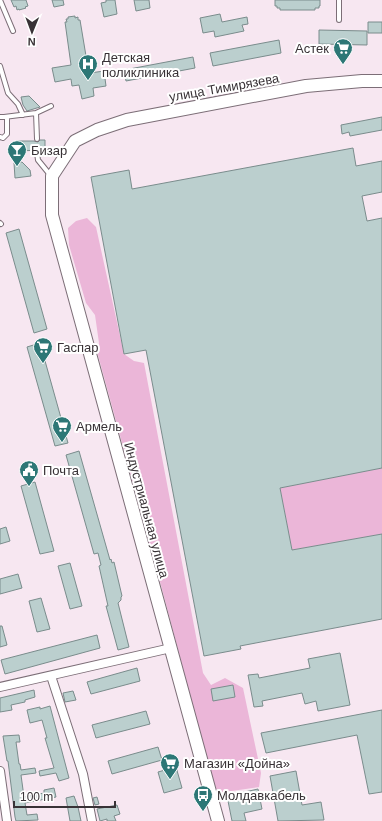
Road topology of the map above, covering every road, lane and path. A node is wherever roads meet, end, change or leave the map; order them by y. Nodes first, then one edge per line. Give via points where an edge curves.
1 (0, 0) edge
2 (339, 0) edge
3 (339, 20) dead end
4 (13, 31) dead end
5 (0, 66) edge
6 (382, 81) edge
7 (51, 106) dead end
8 (36, 113) junction
9 (23, 115) junction
10 (0, 117) edge
11 (7, 117) junction
12 (0, 138) edge
13 (37, 139) dead end
14 (37, 153) dead end
15 (52, 176) junction
16 (171, 648) junction
17 (51, 676) junction
18 (0, 687) edge
19 (0, 771) edge
20 (7, 821) edge
21 (92, 821) edge
22 (218, 821) edge

1 - 4 lane
2 - 3 lane
5 - 9 lane via 8,93 18,104
6 - 15 street, улица Тимирязева via 306,86 127,120 75,141
7 - 8 lane
8 - 9 lane
8 - 13 lane
9 - 11 lane
10 - 11 lane
11 - 12 lane via 7,134
14 - 15 lane via 38,160
15 - 16 street, Индустриальная улица via 52,215
16 - 17 street
16 - 22 street, Индустриальная улица
17 - 18 street
17 - 21 street via 83,774
19 - 20 street

